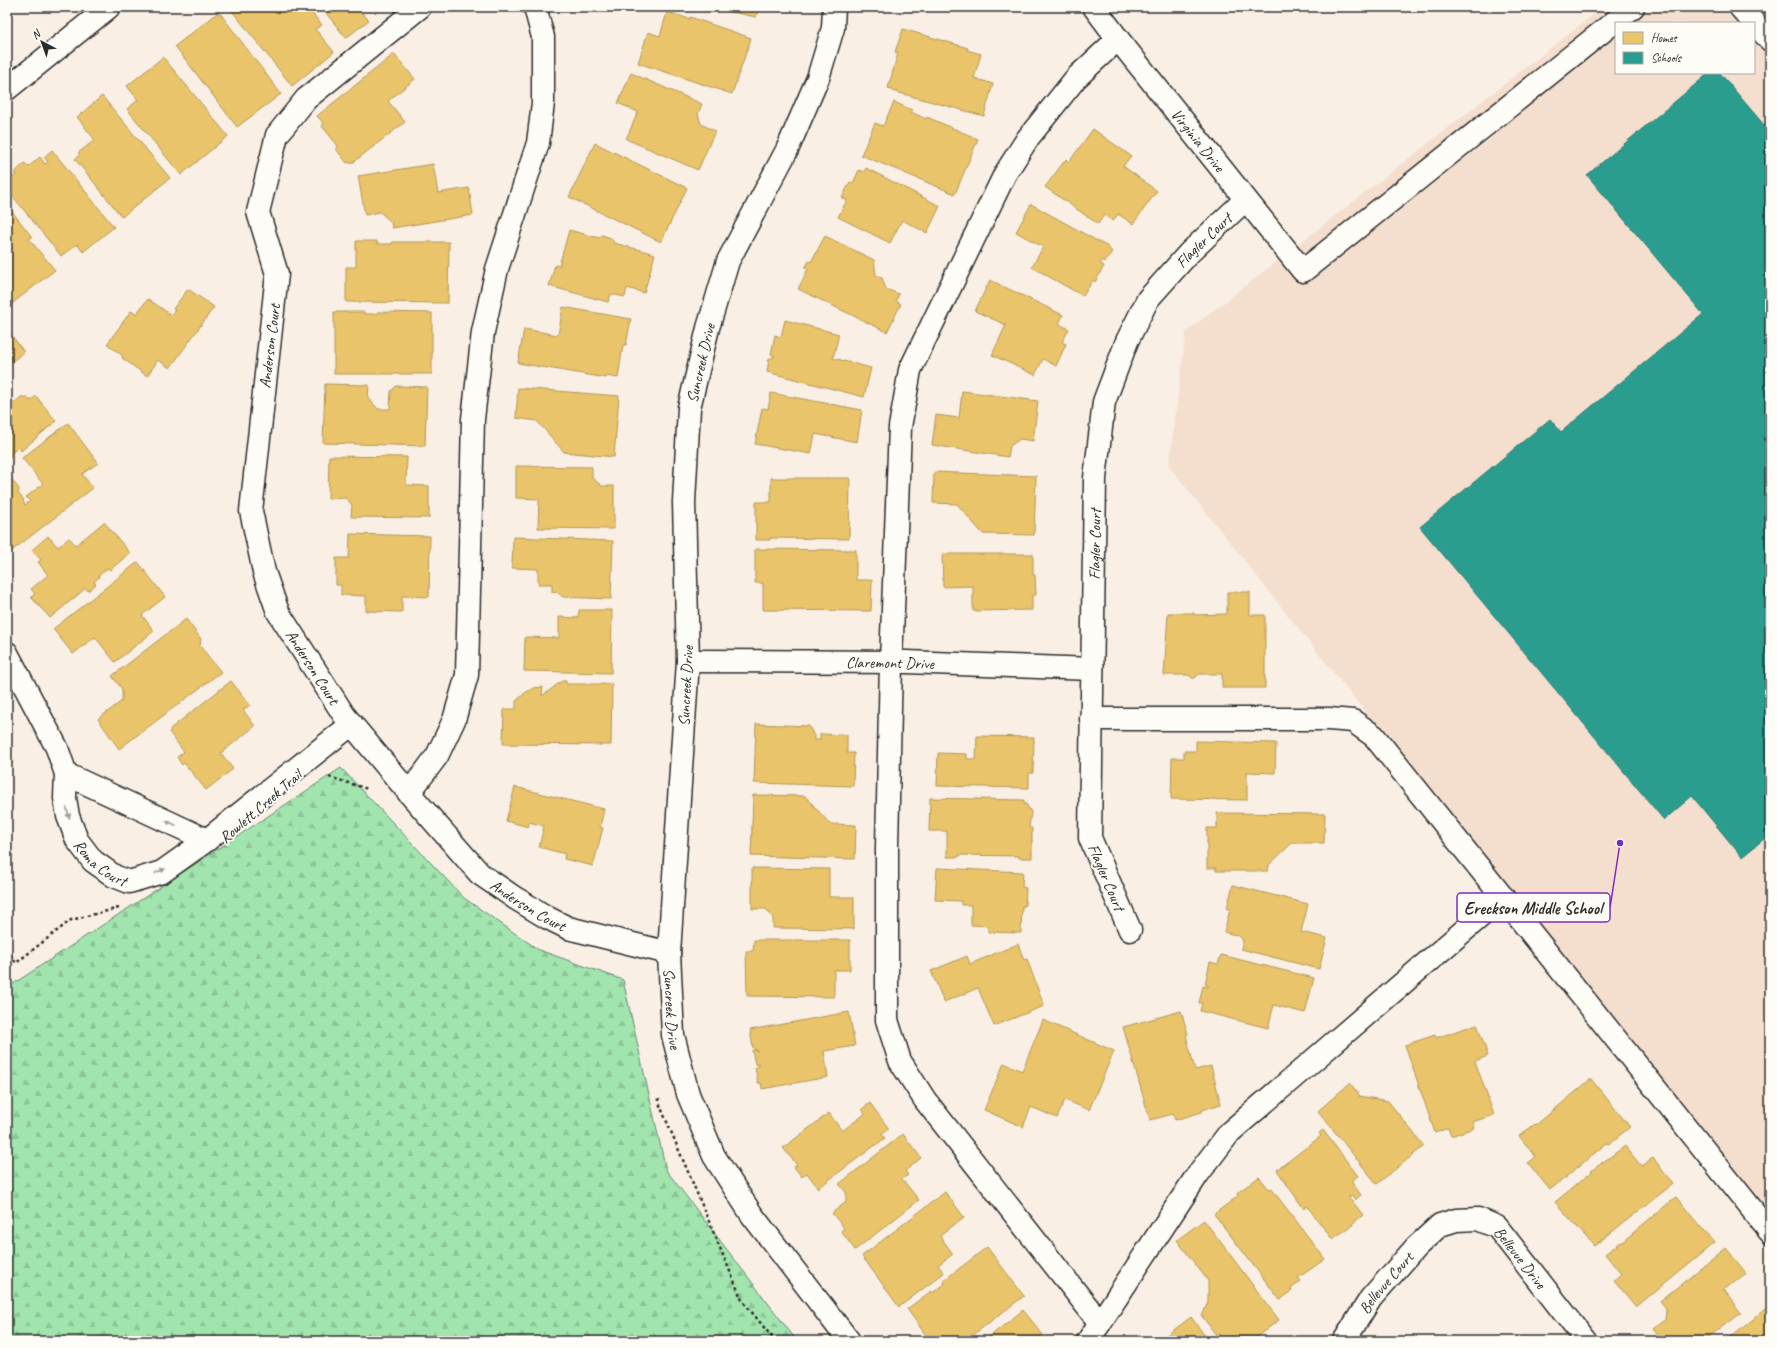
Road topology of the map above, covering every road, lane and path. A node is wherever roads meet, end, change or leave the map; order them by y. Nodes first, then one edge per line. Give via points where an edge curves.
1 (109, 7) edge
2 (420, 7) edge
3 (535, 7) edge
4 (834, 7) edge
5 (1094, 7) edge
6 (1633, 7) edge
7 (1740, 7) edge
8 (1753, 22) edge
9 (1755, 24) edge
10 (1118, 39) junction
11 (1770, 40) edge
12 (7, 90) edge
13 (1245, 200) junction
14 (7, 653) edge
15 (688, 661) junction
16 (891, 662) junction
17 (1092, 670) junction
18 (1091, 719) junction
19 (352, 724) junction
20 (66, 774) junction
21 (322, 776) dead end
22 (372, 790) dead end
23 (409, 794) junction
24 (207, 840) junction
25 (1502, 897) junction
26 (123, 907) dead end
27 (1130, 930) dead end
28 (7, 950) edge
29 (669, 953) junction
30 (1770, 1232) edge
31 (1416, 1247) joint
32 (1094, 1332) edge
33 (849, 1341) edge
34 (1344, 1341) edge
35 (1586, 1341) edge

1 - 12 street
2 - 19 street, Anderson Court via 306,99 277,135 258,212 277,274 251,511 264,572 278,612
3 - 23 street via 543,37 543,103 538,143 497,269 482,332 473,419 467,675 454,720 437,756
4 - 15 street, Suncreek Drive via 833,28 818,78 787,150 728,261 708,328 689,408 684,502
5 - 10 street, Virginia Drive
6 - 13 street, Virginia Drive via 1303,271
7 - 8 street
9 - 11 street
10 - 13 street, Virginia Drive
10 - 16 street via 1076,78 1028,138 1005,174 910,370 900,427
13 - 17 street, Flagler Court via 1189,253 1148,299 1127,341 1104,402 1095,478
14 - 20 street, Roma Court via 57,748
15 - 16 street, Claremont Drive
15 - 29 street, Suncreek Drive
16 - 17 street, Claremont Drive
16 - 32 street via 887,1020 900,1061 925,1100
17 - 18 street, Flagler Court
18 - 25 street via 1353,721 1374,736
18 - 27 street, Flagler Court via 1090,838
19 - 23 street, Anderson Court
19 - 24 street, Roma Court
24 -> 20 street
20 -> 24 street, Roma Court via 65,798 68,816 77,840 93,861 114,876 129,882 162,872
21 - 22 path, Rowlett Creek Trail
23 - 29 street, Anderson Court via 480,874 515,898 568,928
25 - 30 street
25 - 32 street via 1230,1132 1198,1174
26 - 28 path via 71,920 16,963
29 - 33 street, Suncreek Drive via 673,1035 688,1094 714,1156 752,1215
31 - 34 street, Bellevue Court via 1371,1298
31 - 35 street, Bellevue Drive via 1440,1225 1456,1220 1478,1219 1497,1227

